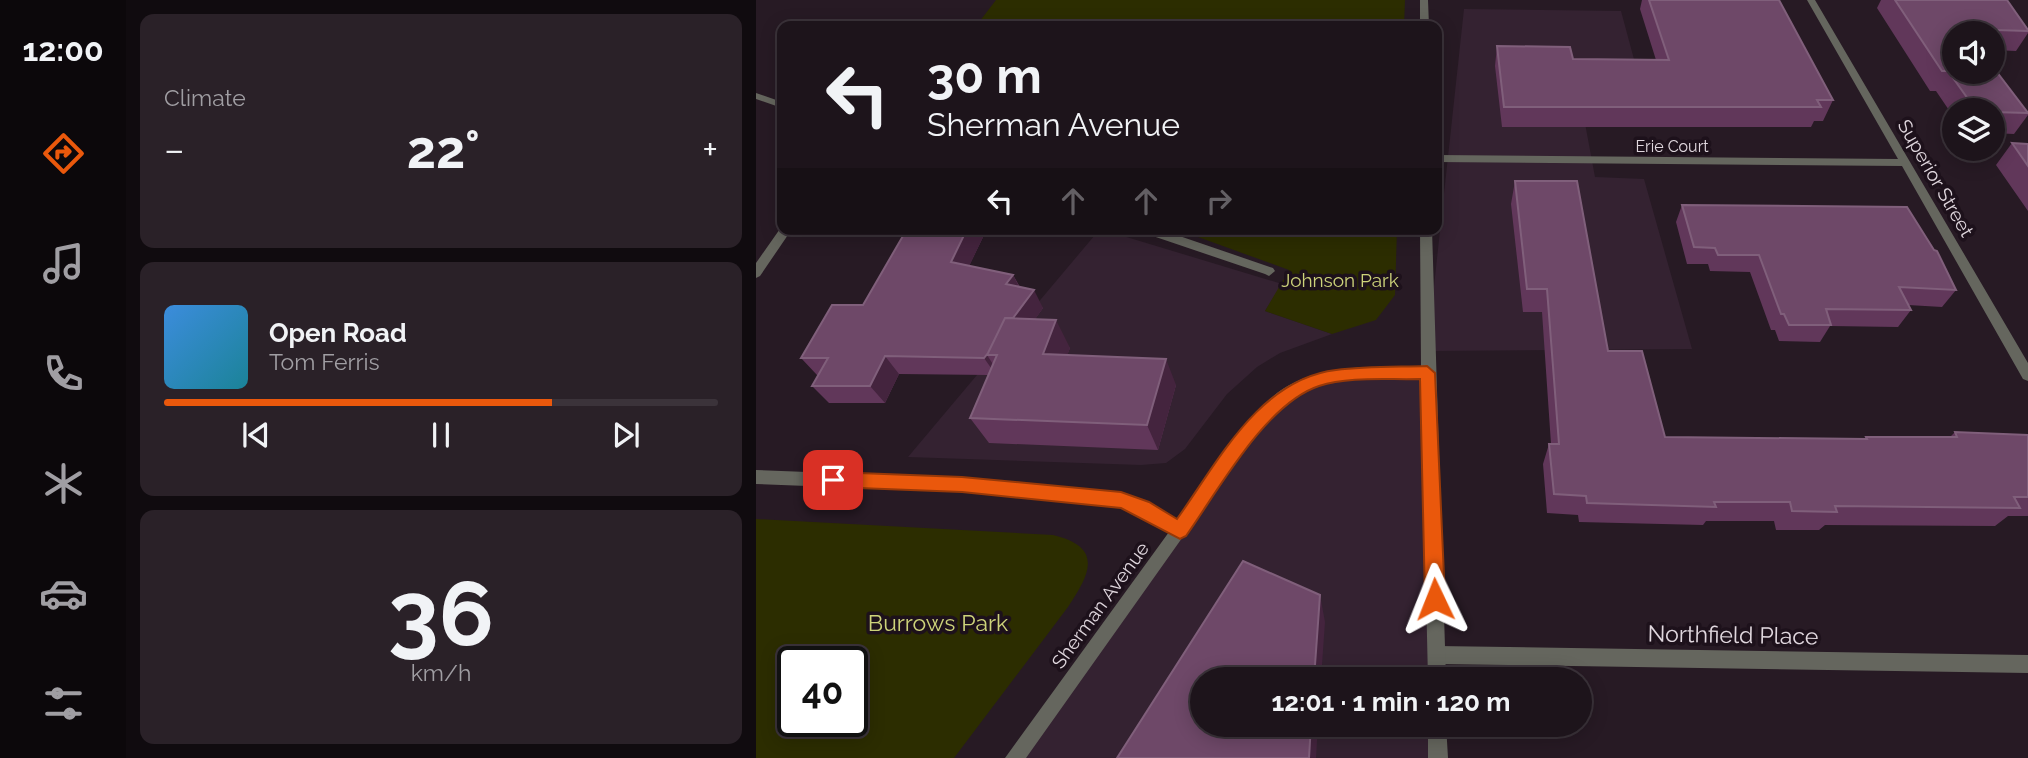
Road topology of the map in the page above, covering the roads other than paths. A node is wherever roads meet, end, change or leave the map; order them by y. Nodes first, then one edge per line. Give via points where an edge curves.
1 (1424, 0) edge
2 (1811, 0) edge
3 (1425, 21) edge
4 (756, 96) edge
5 (777, 103) edge
6 (1442, 159) edge
7 (1907, 163) junction
8 (782, 235) edge
9 (1163, 235) edge
10 (1426, 235) edge
11 (1269, 271) dead end
12 (756, 273) edge
13 (1427, 373) junction
14 (2028, 375) edge
15 (756, 477) edge
16 (1180, 530) junction
17 (1437, 654) junction
18 (2028, 664) edge
19 (1437, 667) edge
20 (1437, 737) edge
21 (1015, 758) edge
22 (1438, 758) edge

1 - 3 street
2 - 7 street, Superior Street
4 - 5 street
6 - 7 street, Erie Court
7 - 14 street, Superior Street
8 - 12 street
9 - 11 street
10 - 13 street
13 - 16 street, Sherman Avenue via 1336,376 1280,398 1248,434
13 - 17 street
15 - 16 street via 962,485 1121,500
16 - 21 street, Sherman Avenue
17 - 18 street, Northfield Place
17 - 19 street
20 - 22 street

